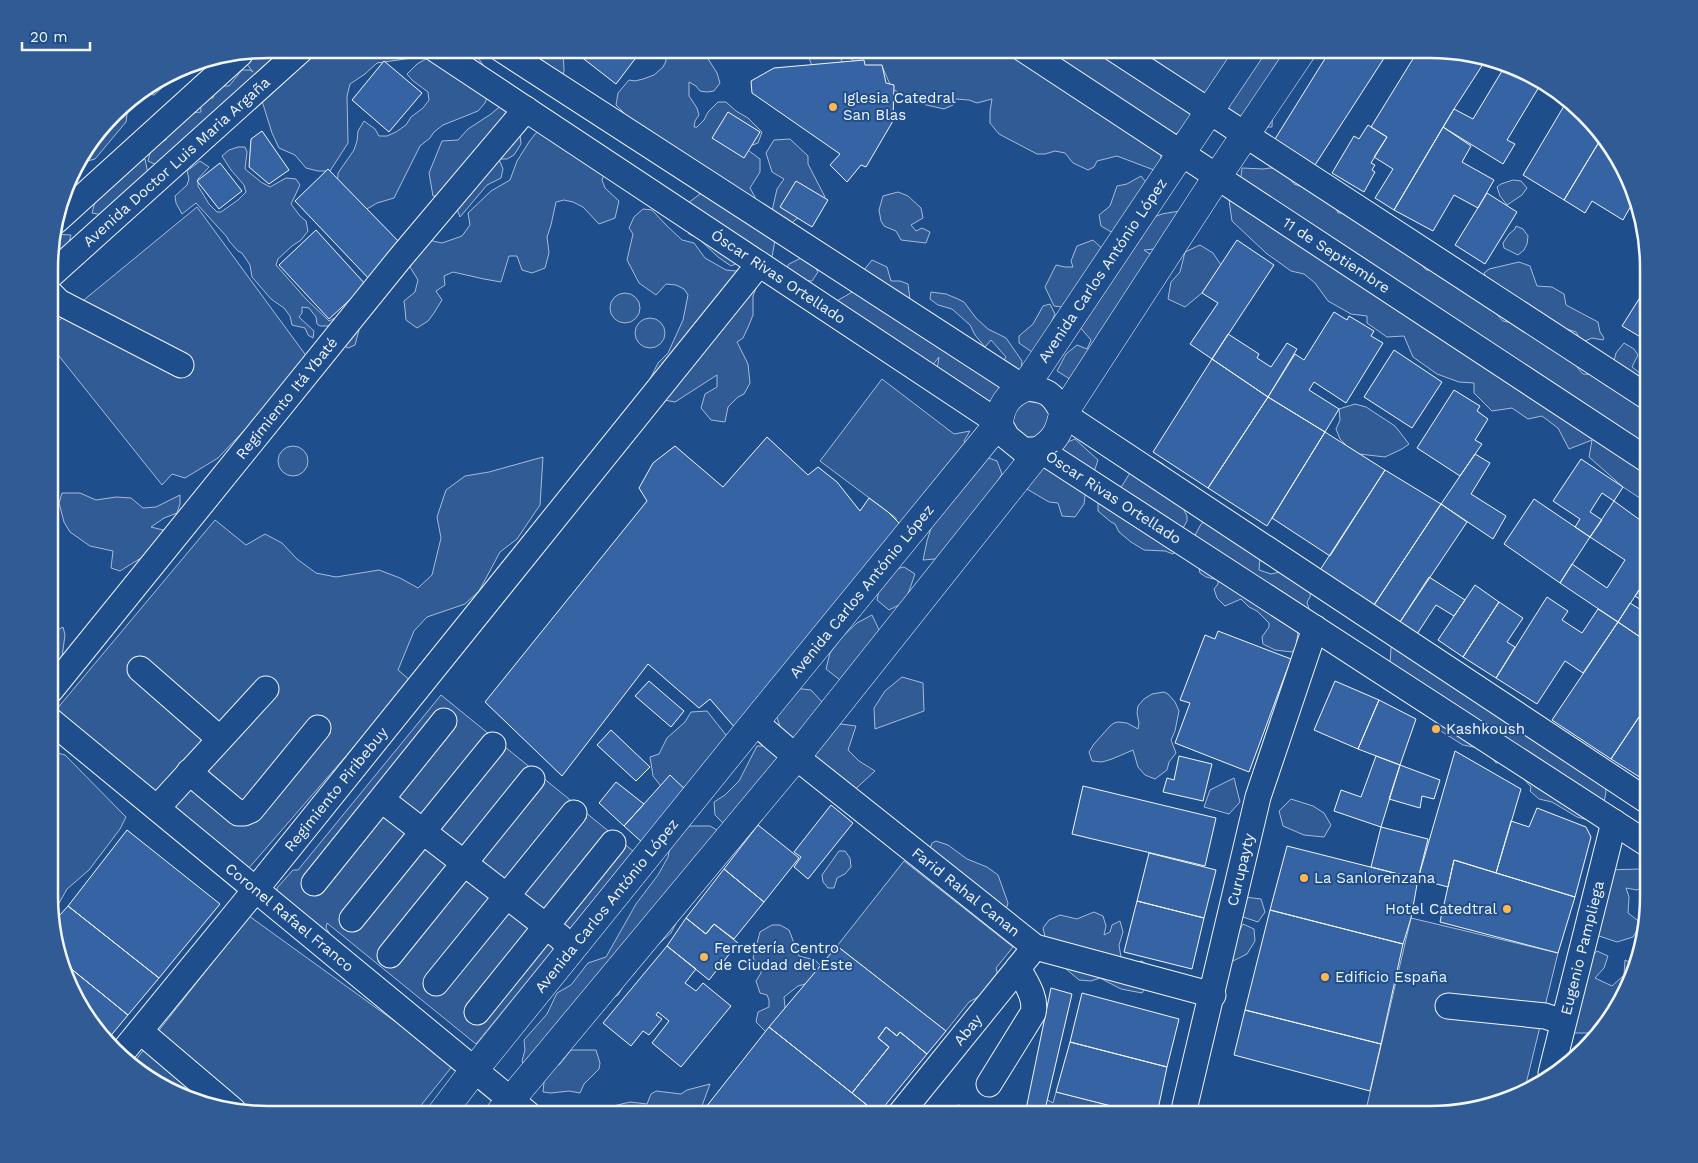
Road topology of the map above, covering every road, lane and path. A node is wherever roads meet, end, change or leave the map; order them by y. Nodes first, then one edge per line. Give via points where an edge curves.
1 (292, 58) edge
2 (449, 58) edge
3 (515, 58) edge
4 (1037, 58) edge
5 (1128, 58) edge
6 (1245, 58) edge
7 (1298, 58) edge
8 (233, 61) edge
9 (526, 109) junction
10 (1210, 112) junction
11 (1246, 135) junction
12 (1182, 154) junction
13 (1218, 177) junction
14 (65, 213) edge
15 (759, 264) junction
16 (58, 269) edge
17 (58, 301) edge
18 (181, 365) dead end
19 (1024, 388) junction
20 (1640, 392) edge
21 (1063, 414) junction
22 (999, 423) junction
23 (1040, 450) junction
24 (1640, 455) edge
25 (1315, 628) junction
26 (140, 669) dead end
27 (58, 681) edge
28 (266, 689) dead end
29 (444, 721) dead end
30 (755, 722) junction
31 (58, 727) edge
32 (318, 728) dead end
33 (220, 739) junction
34 (493, 745) dead end
35 (796, 758) junction
36 (190, 772) junction
37 (532, 779) dead end
38 (1640, 796) edge
39 (382, 800) junction
40 (157, 808) junction
41 (574, 812) dead end
42 (1614, 822) junction
43 (424, 832) junction
44 (1640, 839) edge
45 (613, 843) dead end
46 (464, 863) junction
47 (314, 883) dead end
48 (256, 890) junction
49 (507, 896) junction
50 (352, 919) dead end
51 (546, 926) junction
52 (1035, 948) junction
53 (572, 950) junction
54 (390, 955) dead end
55 (1018, 968) junction
56 (436, 983) dead end
57 (1213, 995) junction
58 (1448, 1006) dead end
59 (477, 1012) dead end
60 (1564, 1022) junction
61 (140, 1031) junction
62 (125, 1049) edge
63 (1553, 1066) edge
64 (475, 1069) junction
65 (989, 1084) dead end
66 (215, 1098) edge
67 (447, 1106) edge
68 (510, 1106) edge
69 (515, 1106) edge
70 (906, 1106) edge
71 (1185, 1106) edge

1 - 16 street, Avenida Doctor Luis Maria Argaña
2 - 9 street, Óscar Rivas Ortellado
3 - 19 street
4 - 12 street, 11 de Septiembre
5 - 10 street
6 - 10 main road, Avenida Carlos António López
7 - 11 main road
8 - 14 street
9 - 15 street, Óscar Rivas Ortellado
9 - 27 street, Regimiento Itá Ybaté via 401,257
10 - 11 street
10 - 12 main road, Avenida Carlos António López
11 - 13 main road
11 - 20 street
12 - 13 street, 11 de Septiembre
12 - 19 main road, Avenida Carlos António López
13 - 21 main road
13 - 24 street, 11 de Septiembre
15 - 22 street, Óscar Rivas Ortellado
15 - 48 street, Regimiento Piribebuy
17 - 18 street
19 - 21 street via 1040,389 1056,400
19 - 22 main road, Avenida Carlos António López via 1013,393 1000,411
21 - 23 main road via 1059,431
21 - 38 street
22 - 23 street, Óscar Rivas Ortellado via 1007,437 1023,450
22 - 30 main road, Avenida Carlos António López
23 - 25 street, Óscar Rivas Ortellado
23 - 35 main road
25 - 42 street, Óscar Rivas Ortellado
25 - 57 street, Curupayty via 1258,797
26 - 33 street
28 - 33 street
29 - 39 street
30 - 35 street, Farid Rahal Canan
30 - 53 main road, Avenida Carlos António López
31 - 40 street, Coronel Rafael Franco
32 - 36 street via 251,810 244,813 238,813
33 - 36 street
34 - 43 street
35 - 52 street, Farid Rahal Canan
35 - 69 main road
36 - 40 street
37 - 46 street
39 - 43 street
39 - 47 street
40 - 48 street, Coronel Rafael Franco
41 - 49 street
42 - 44 street, Óscar Rivas Ortellado
42 - 60 street, Eugenio Pampliega
43 - 46 street
43 - 50 street
45 - 51 street
46 - 49 street
46 - 54 street
48 - 61 street, Regimiento Piribebuy
48 - 64 street, Coronel Rafael Franco
49 - 51 street
49 - 56 street
51 - 53 street
51 - 59 street
52 - 55 street, Abay
52 - 57 street, Farid Rahal Canan
53 - 64 main road, Avenida Carlos António López
55 - 65 street via 1035,1006
55 - 70 street, Abay
57 - 71 street, Curupayty
58 - 60 street via 1545,1016
60 - 63 street, Eugenio Pampliega
61 - 62 street, Regimiento Piribebuy
61 - 66 street
64 - 67 main road, Avenida Carlos António López
64 - 68 street, Coronel Rafael Franco

